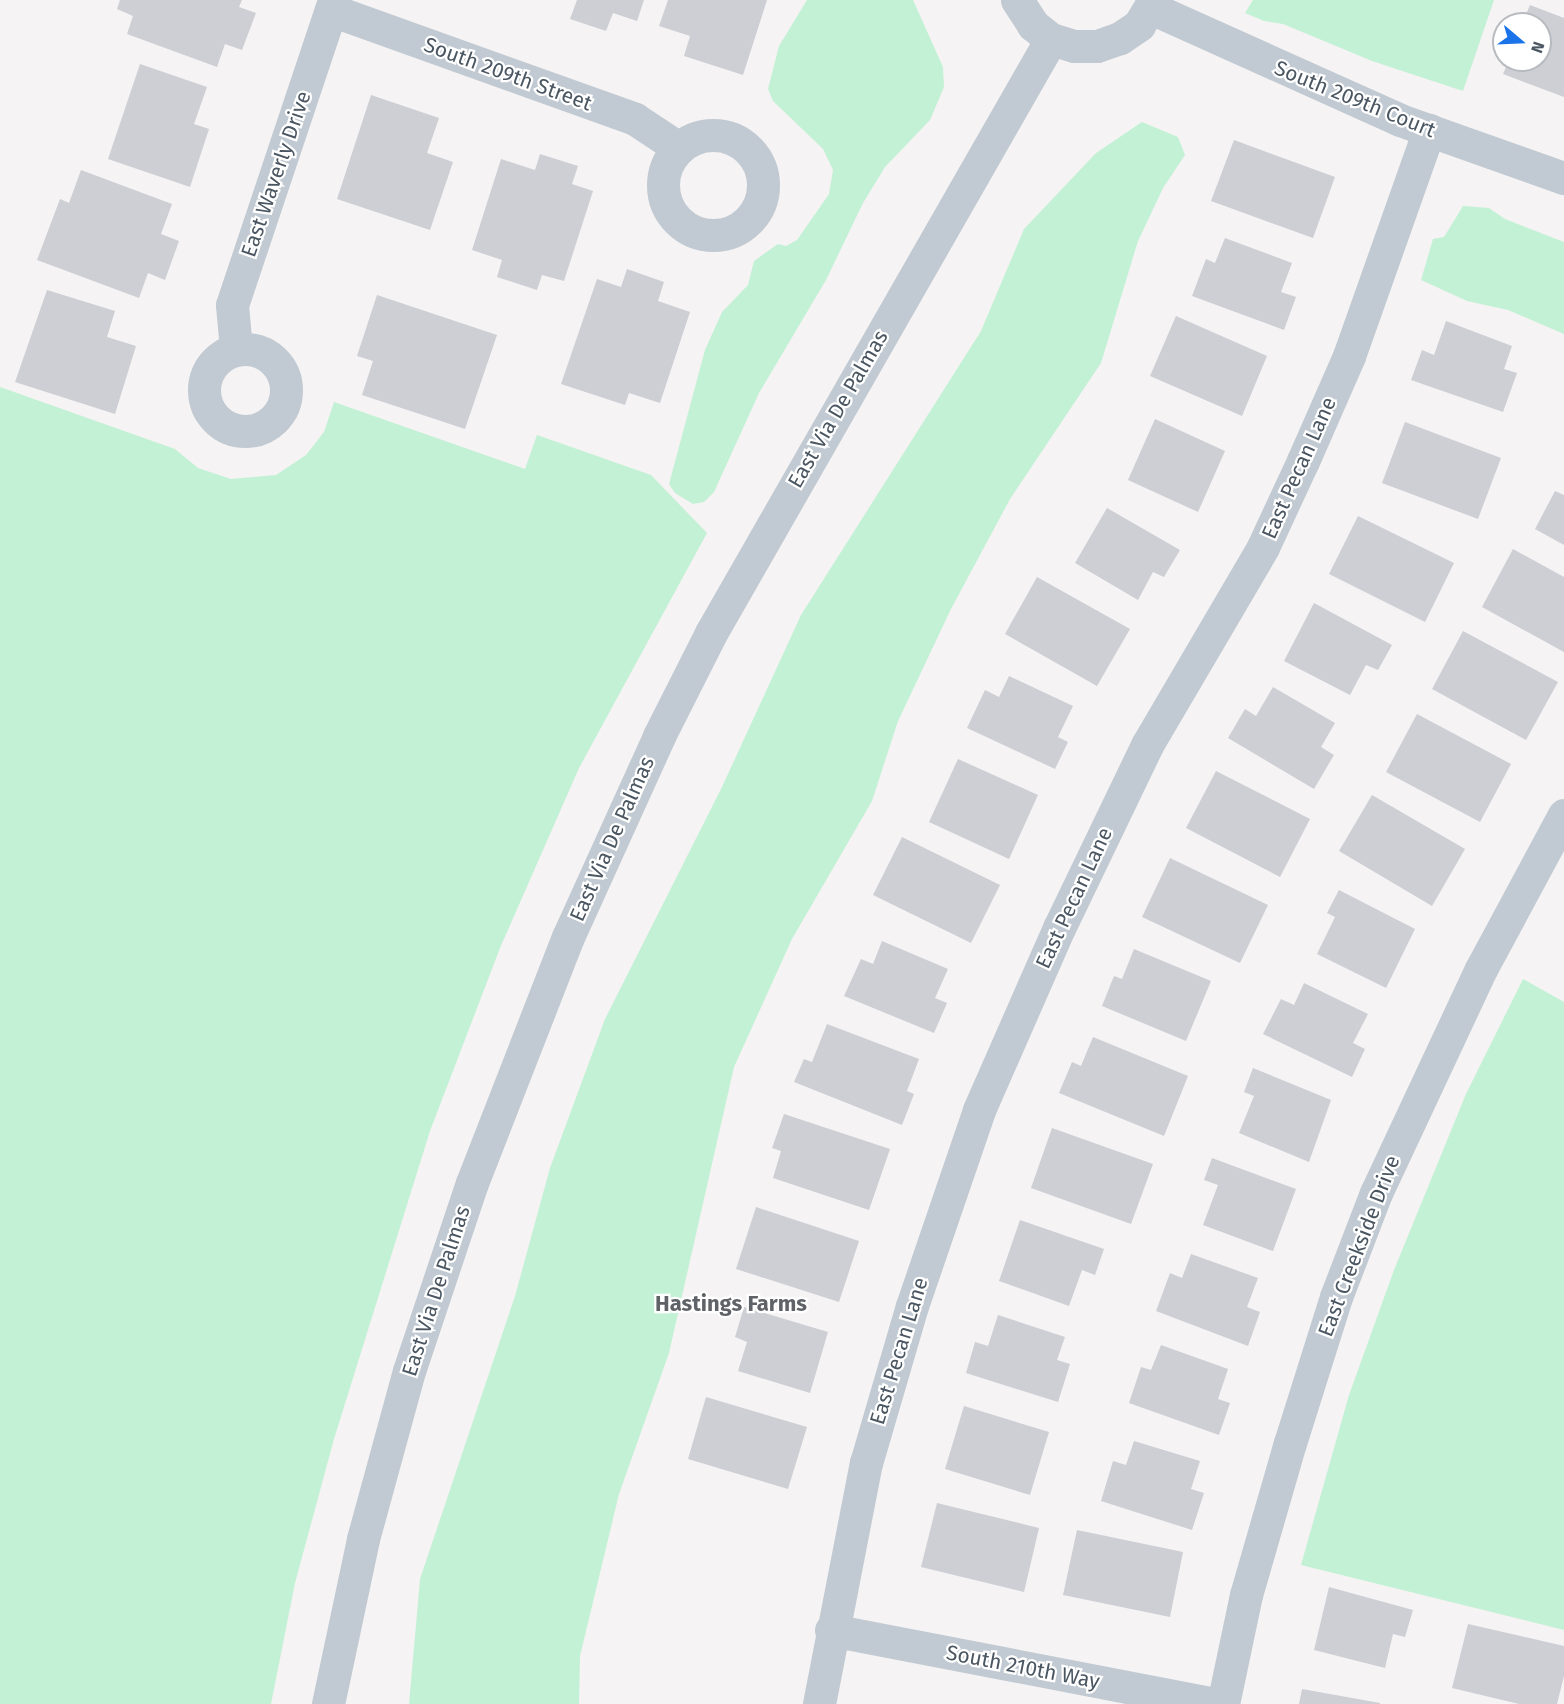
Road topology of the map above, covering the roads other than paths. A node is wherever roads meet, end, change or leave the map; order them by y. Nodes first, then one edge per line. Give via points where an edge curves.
1 (1017, 0) edge
2 (1152, 4) edge
3 (333, 5) edge
4 (1051, 39) junction
5 (1429, 130) junction
6 (679, 148) dead end
7 (1564, 178) edge
8 (236, 349) dead end
9 (1564, 815) edge
10 (831, 1630) junction
11 (328, 1704) edge
12 (819, 1704) edge
13 (1215, 1704) edge
14 (1223, 1704) edge

1 - 4 street via 1034,25
2 - 4 street via 1138,25 1120,38 1097,46 1074,46
2 - 5 street, South 209th Court via 1304,80
3 - 6 street, South 209th Street via 634,120
3 - 8 street, East Waverly Drive via 232,305
4 - 11 street, East Via De Palmas via 711,633 659,736 568,937 472,1183 409,1371 363,1539
5 - 7 street, South 209th Court
5 - 10 street, East Pecan Lane via 1349,356 1303,461 1263,547 1147,745 1059,928 979,1110 912,1306 866,1463
9 - 14 street, East Creekside Drive via 1481,969 1376,1193 1336,1297 1246,1595
10 - 12 street, East Pecan Lane
10 - 13 street, South 210th Way

